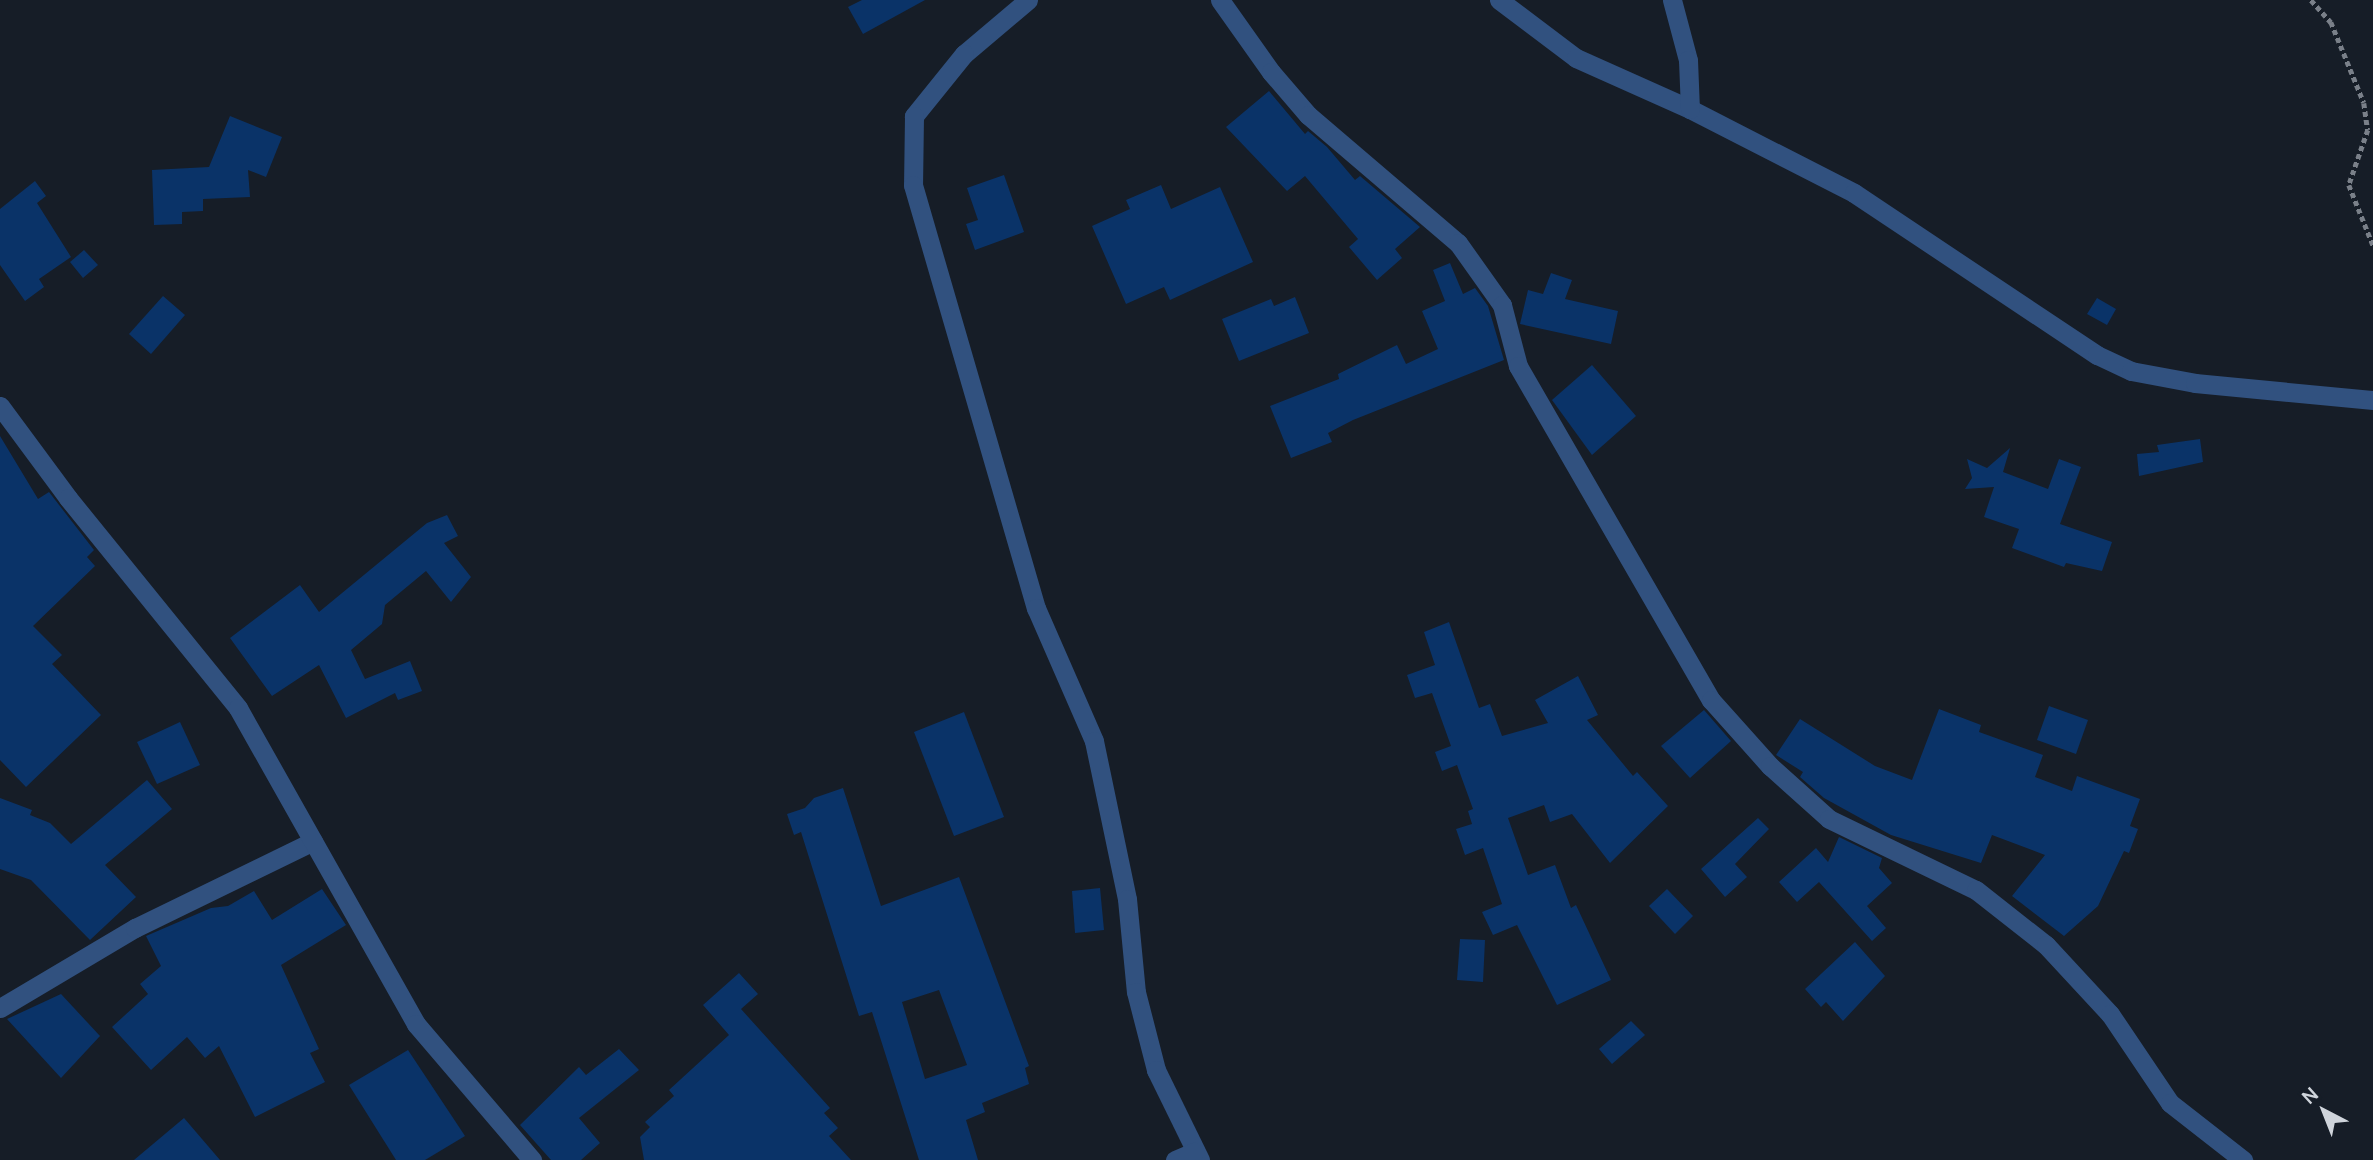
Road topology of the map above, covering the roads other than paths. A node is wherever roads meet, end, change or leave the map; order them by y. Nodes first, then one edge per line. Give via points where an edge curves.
1 (1028, 0) edge
2 (1220, 0) edge
3 (1499, 0) edge
4 (1672, 0) edge
5 (1690, 109) junction
6 (2373, 400) edge
7 (0, 406) edge
8 (313, 841) junction
9 (0, 1008) edge
10 (1197, 1156) edge
11 (532, 1160) edge
12 (1175, 1160) edge
13 (2243, 1160) edge

1 - 10 street via 964,54 914,116 914,185 1036,608 1094,741 1127,899 1136,992 1156,1070
2 - 13 street via 1270,72 1308,115 1458,243 1502,305 1518,366 1718,707 1770,766 1829,819 1976,890 2046,944 2110,1014 2170,1103
3 - 5 street via 1576,58
4 - 5 street via 1688,60
5 - 6 street via 1854,193 2097,355 2131,371 2195,383
7 - 8 street via 238,708
8 - 9 street via 135,928
8 - 11 street via 416,1024
10 - 12 street

